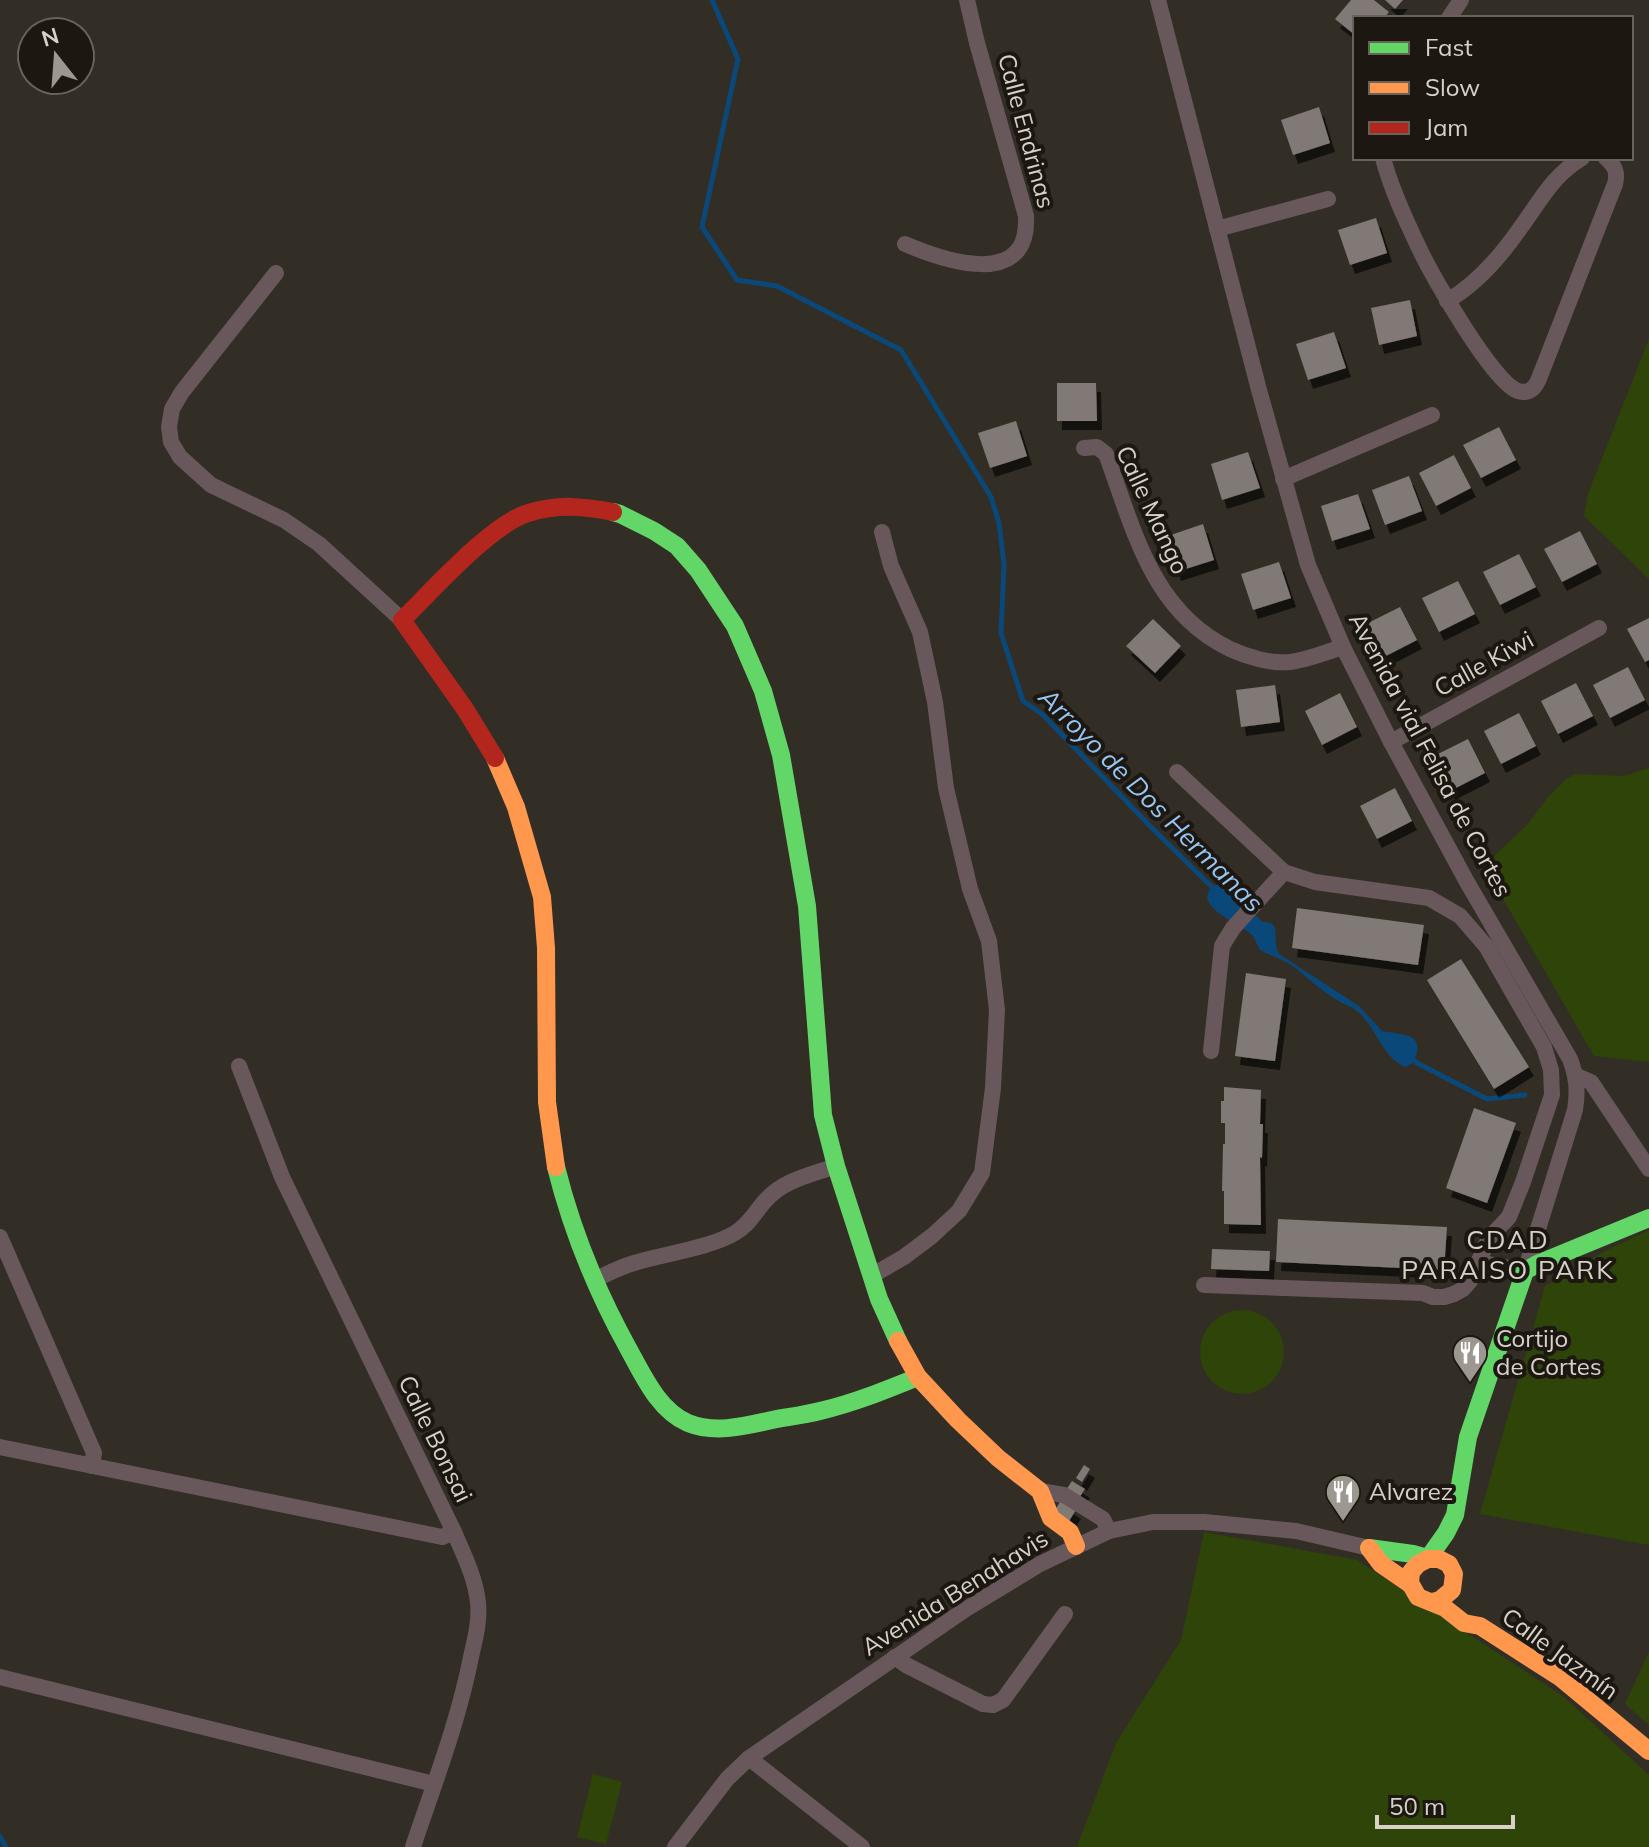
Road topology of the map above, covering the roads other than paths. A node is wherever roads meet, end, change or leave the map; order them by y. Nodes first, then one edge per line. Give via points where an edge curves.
1 (967, 0) edge
2 (1158, 0) edge
3 (1384, 160) edge
4 (1579, 160) edge
5 (1608, 160) edge
6 (1328, 199) dead end
7 (1217, 229) junction
8 (905, 244) dead end
9 (276, 273) dead end
10 (1447, 301) junction
11 (1432, 415) dead end
12 (1084, 448) dead end
13 (1283, 479) junction
14 (882, 532) dead end
15 (402, 620) junction
16 (1599, 628) dead end
17 (1343, 647) junction
18 (1391, 742) junction
19 (1177, 772) dead end
20 (1284, 872) junction
21 (1211, 1051) dead end
22 (239, 1066) dead end
23 (1577, 1076) junction
24 (836, 1166) junction
25 (1649, 1169) edge
26 (1649, 1218) edge
27 (0, 1237) edge
28 (1478, 1262) junction
29 (1525, 1271) junction
30 (873, 1275) junction
31 (594, 1280) junction
32 (1204, 1285) dead end
33 (918, 1377) junction
34 (0, 1447) edge
35 (92, 1466) junction
36 (1040, 1491) junction
37 (1455, 1515) junction
38 (1109, 1531) junction
39 (454, 1532) junction
40 (1076, 1546) junction
41 (1369, 1548) junction
42 (1428, 1558) junction
43 (1453, 1575) junction
44 (1410, 1584) junction
45 (1433, 1602) junction
46 (1065, 1614) dead end
47 (1480, 1626) junction
48 (895, 1657) junction
49 (0, 1677) edge
50 (1649, 1751) edge
51 (749, 1758) junction
52 (434, 1784) junction
53 (413, 1847) edge
54 (675, 1847) edge
55 (862, 1847) edge

1 - 8 street, Calle Endrinas via 1026,216 1026,237 1010,257 978,265
2 - 7 street, Avenida vial Felisa de Cortes
3 - 10 street via 1420,251
4 - 10 street via 1561,172 1475,282
5 - 10 street via 1616,172 1615,184 1532,389 1523,392 1510,386
6 - 7 street
7 - 13 street, Avenida vial Felisa de Cortes
9 - 15 street via 172,409 171,442 211,485 284,520 319,544
11 - 13 street
12 - 17 street, Calle Mango via 1097,447 1106,454 1157,582 1196,629 1242,654 1268,660 1289,662
13 - 17 street, Avenida vial Felisa de Cortes via 1308,565
14 - 30 street via 920,632 949,802 989,941 997,1010 982,1173 959,1211 904,1257
15 - 24 street via 497,530 525,514 553,508 584,506 620,514 677,546 698,570 739,636 763,691 781,755 807,906 823,1115
15 - 31 street via 499,766 523,829 542,896 552,1142 561,1190
16 - 18 street, Calle Kiwi
17 - 18 street, Avenida vial Felisa de Cortes
18 - 23 street, Avenida vial Felisa de Cortes
19 - 20 street
20 - 21 street via 1222,946
20 - 28 street via 1315,882 1429,898 1460,916 1486,946 1544,1047 1552,1095 1509,1217 1489,1238
22 - 39 street, Calle Bonsai via 282,1177
23 - 25 street via 1591,1082
23 - 29 street via 1575,1110
24 - 30 street
24 - 31 street via 778,1189 737,1233
26 - 29 street
27 - 35 street via 94,1453
28 - 29 street
28 - 32 street via 1463,1289 1444,1297
29 - 37 street via 1468,1437
30 - 33 street via 890,1325
31 - 33 street via 663,1406 701,1427 732,1428 821,1411
33 - 36 street via 998,1458
34 - 35 street
35 - 39 street via 442,1537
36 - 38 street via 1064,1495 1103,1519
36 - 40 street via 1051,1518 1070,1532
37 - 42 street
37 - 43 street
38 - 40 street, Avenida Benahavis
38 - 41 street, Avenida Benahavis via 1153,1522 1204,1522 1296,1531
39 - 52 street, Calle Bonsai via 474,1579 477,1627 464,1692
40 - 48 street, Avenida Benahavis
41 - 42 street, Avenida Benahavis
41 - 44 street via 1381,1564
42 - 43 street via 1439,1558
42 - 44 street via 1413,1569
43 - 45 street via 1447,1596
43 - 47 street, Calle Jazmín via 1459,1595
44 - 45 street via 1418,1597
45 - 47 street, Calle Jazmín via 1464,1623
46 - 48 street via 1003,1700 993,1705
47 - 50 street, Calle Jazmín via 1561,1678
48 - 51 street, Avenida Benahavis
49 - 52 street
51 - 54 street, Avenida Benahavis
51 - 55 street
52 - 53 street, Calle Bonsai

